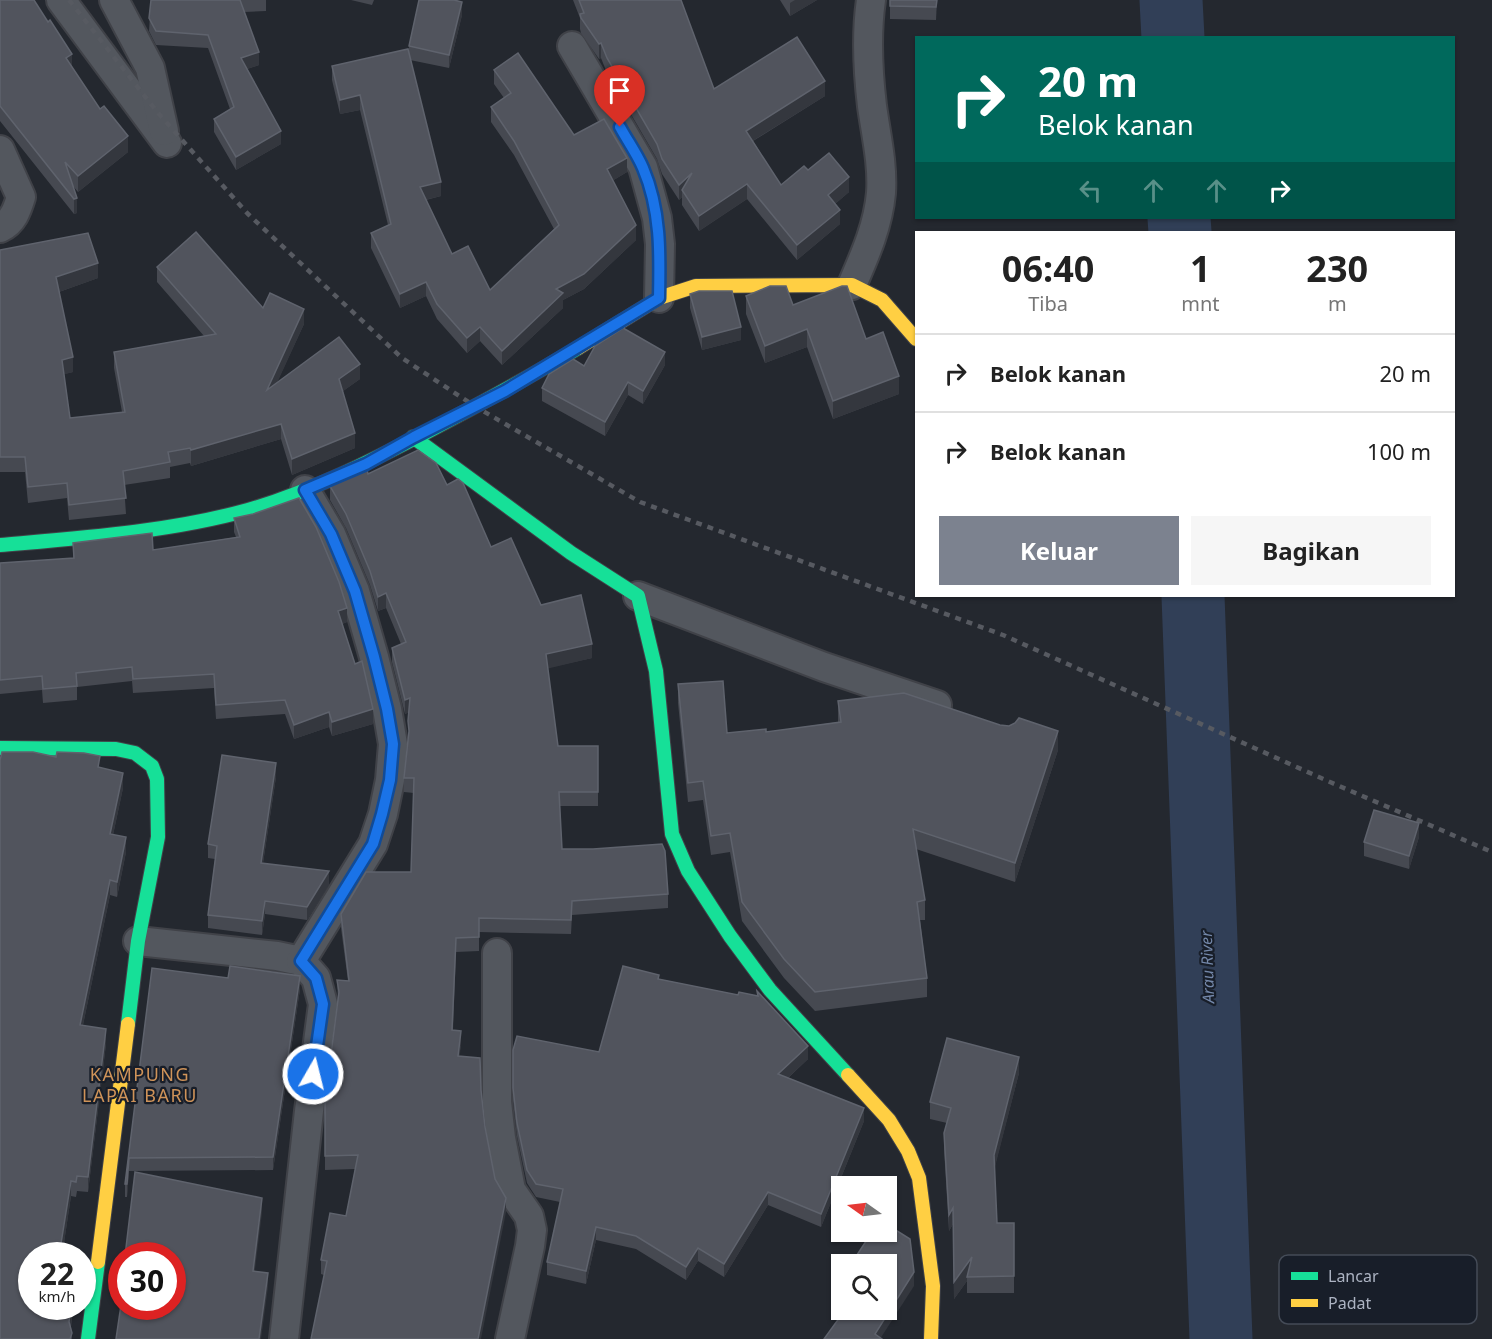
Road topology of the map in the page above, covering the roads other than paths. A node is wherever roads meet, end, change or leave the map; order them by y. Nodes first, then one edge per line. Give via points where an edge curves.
1 (61, 0) edge
2 (114, 0) edge
3 (871, 0) edge
4 (572, 46) dead end
5 (0, 150) edge
6 (0, 228) edge
7 (852, 285) junction
8 (659, 298) junction
9 (915, 338) edge
10 (414, 437) junction
11 (305, 490) junction
12 (0, 545) edge
13 (638, 596) junction
14 (961, 713) edge
15 (0, 748) edge
16 (138, 941) junction
17 (497, 953) dead end
18 (301, 961) junction
19 (88, 1339) edge
20 (284, 1339) edge
21 (510, 1339) edge
22 (931, 1339) edge

1 - 2 street via 167,143 150,68
3 - 7 street via 869,65 881,194 876,225
4 - 8 street via 643,167 657,218
5 - 6 street via 21,197 14,216
7 - 8 street via 696,286
7 - 9 street via 882,300
8 - 10 street via 520,383
10 - 11 street via 366,464
10 - 13 street via 571,553
11 - 12 street via 247,510 174,525
11 - 18 street via 331,534 355,591 393,744 390,780 373,844
13 - 14 street via 824,667
13 - 22 street via 656,671 672,834 688,872 770,990 889,1119 908,1151 919,1178 933,1286
15 - 16 street via 116,749 135,753 152,766 157,779 158,837
16 - 18 street
16 - 19 street
17 - 21 street via 497,1102 501,1138 511,1190 529,1216 532,1230
18 - 20 street via 316,978 323,1004

